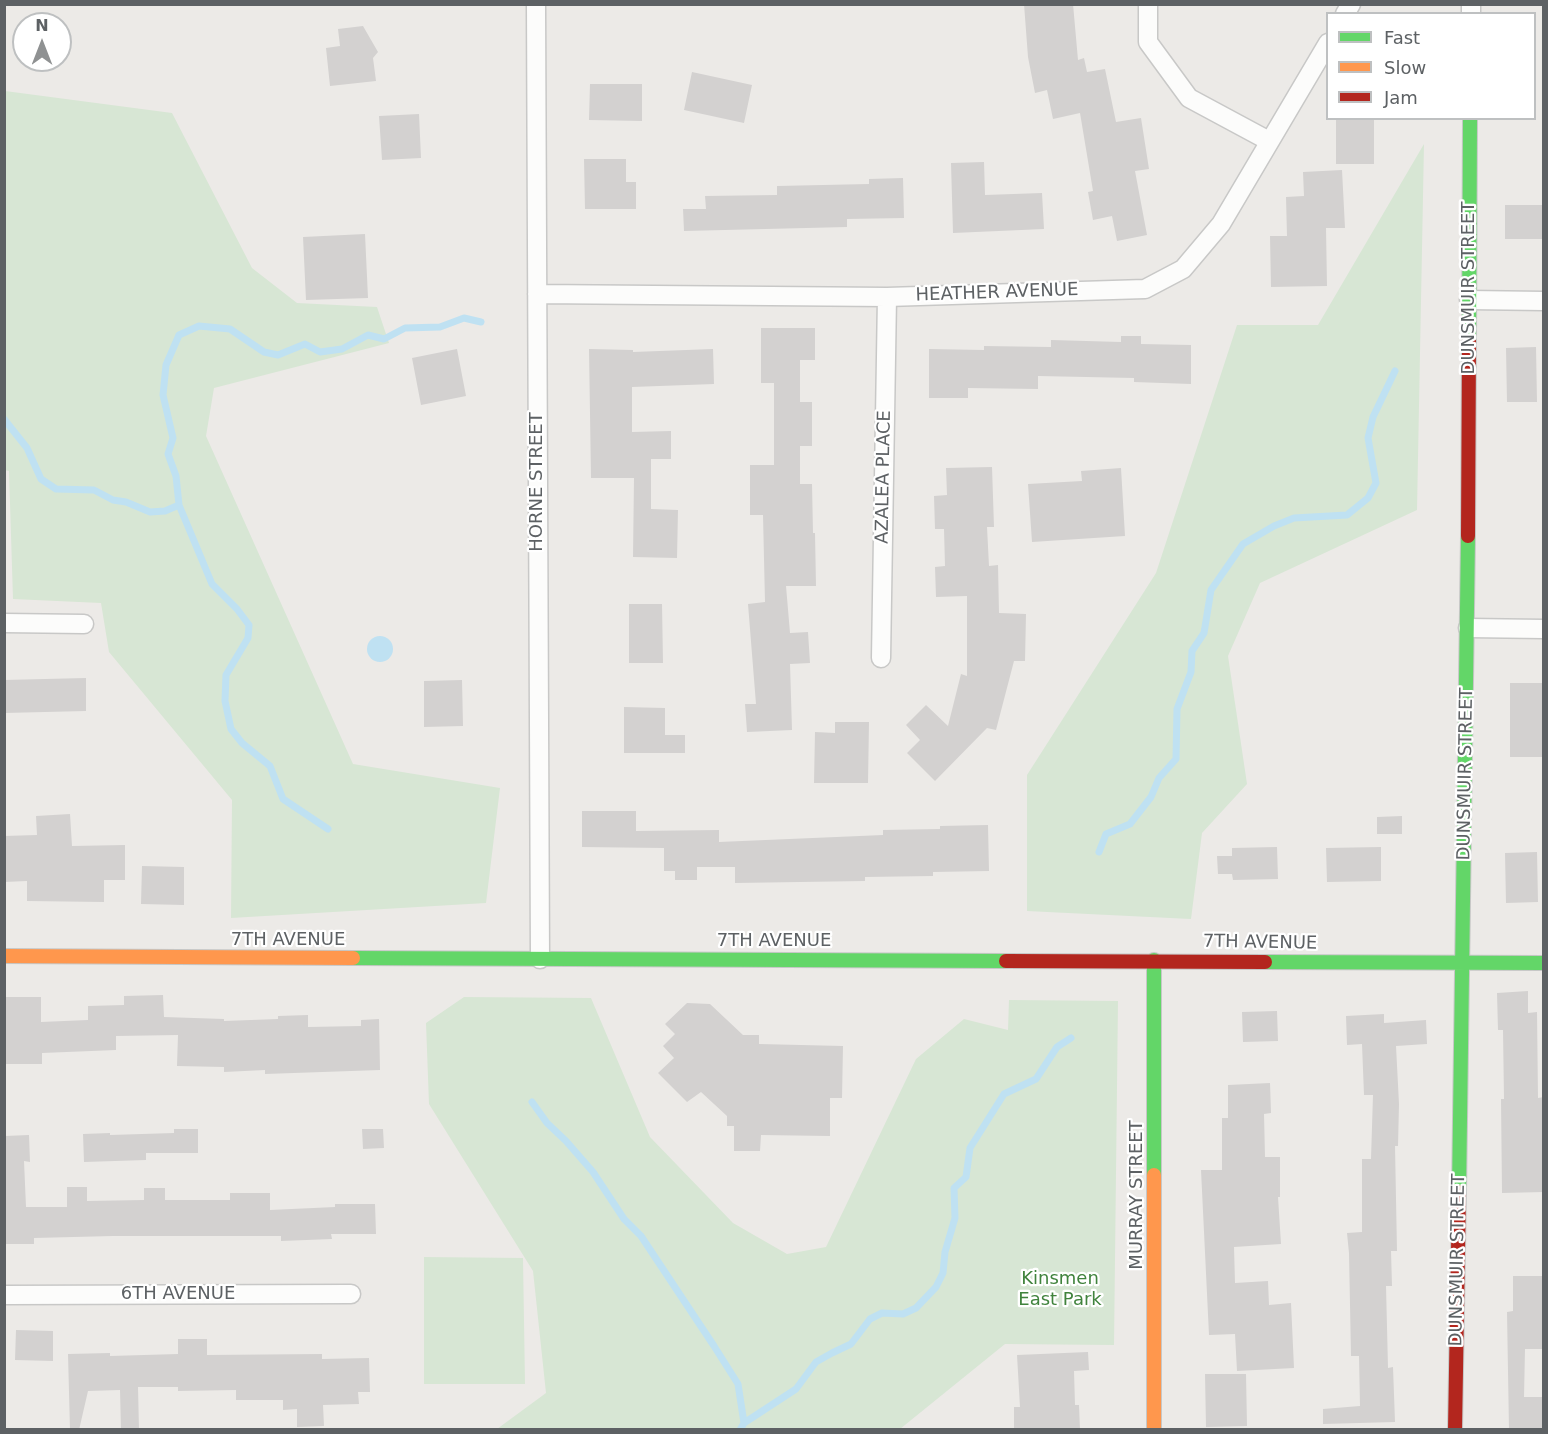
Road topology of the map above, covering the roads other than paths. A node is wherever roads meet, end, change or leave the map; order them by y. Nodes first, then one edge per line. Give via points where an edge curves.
1 (536, 4) edge
2 (1148, 4) edge
3 (1326, 46) edge
4 (1470, 120) edge
5 (1269, 141) junction
6 (537, 294) junction
7 (887, 297) junction
8 (1469, 300) junction
9 (1544, 301) edge
10 (4, 623) edge
11 (84, 624) dead end
12 (1468, 628) junction
13 (1544, 629) edge
14 (881, 658) dead end
15 (4, 956) edge
16 (540, 959) junction
17 (1154, 960) junction
18 (1464, 963) junction
19 (1544, 963) edge
20 (351, 1294) dead end
21 (4, 1295) edge
22 (1154, 1430) edge
23 (1455, 1430) edge

1 - 6 street, HORNE STREET
2 - 5 street via 1148,42 1189,98
3 - 5 street, HEATHER AVENUE
4 - 8 street, DUNSMUIR STREET
5 - 7 street, HEATHER AVENUE via 1221,224 1183,269 1145,289
6 - 7 street, HEATHER AVENUE
6 - 16 street, HORNE STREET
7 - 14 street, AZALEA PLACE
8 - 9 street
8 - 12 street, DUNSMUIR STREET
10 - 11 street
12 - 13 street
12 - 18 street, DUNSMUIR STREET
15 - 16 street, 7TH AVENUE
16 - 17 street, 7TH AVENUE
17 - 18 street, 7TH AVENUE
17 - 22 street, MURRAY STREET
18 - 19 street, 7TH AVENUE
18 - 23 street, DUNSMUIR STREET
20 - 21 street, 6TH AVENUE

